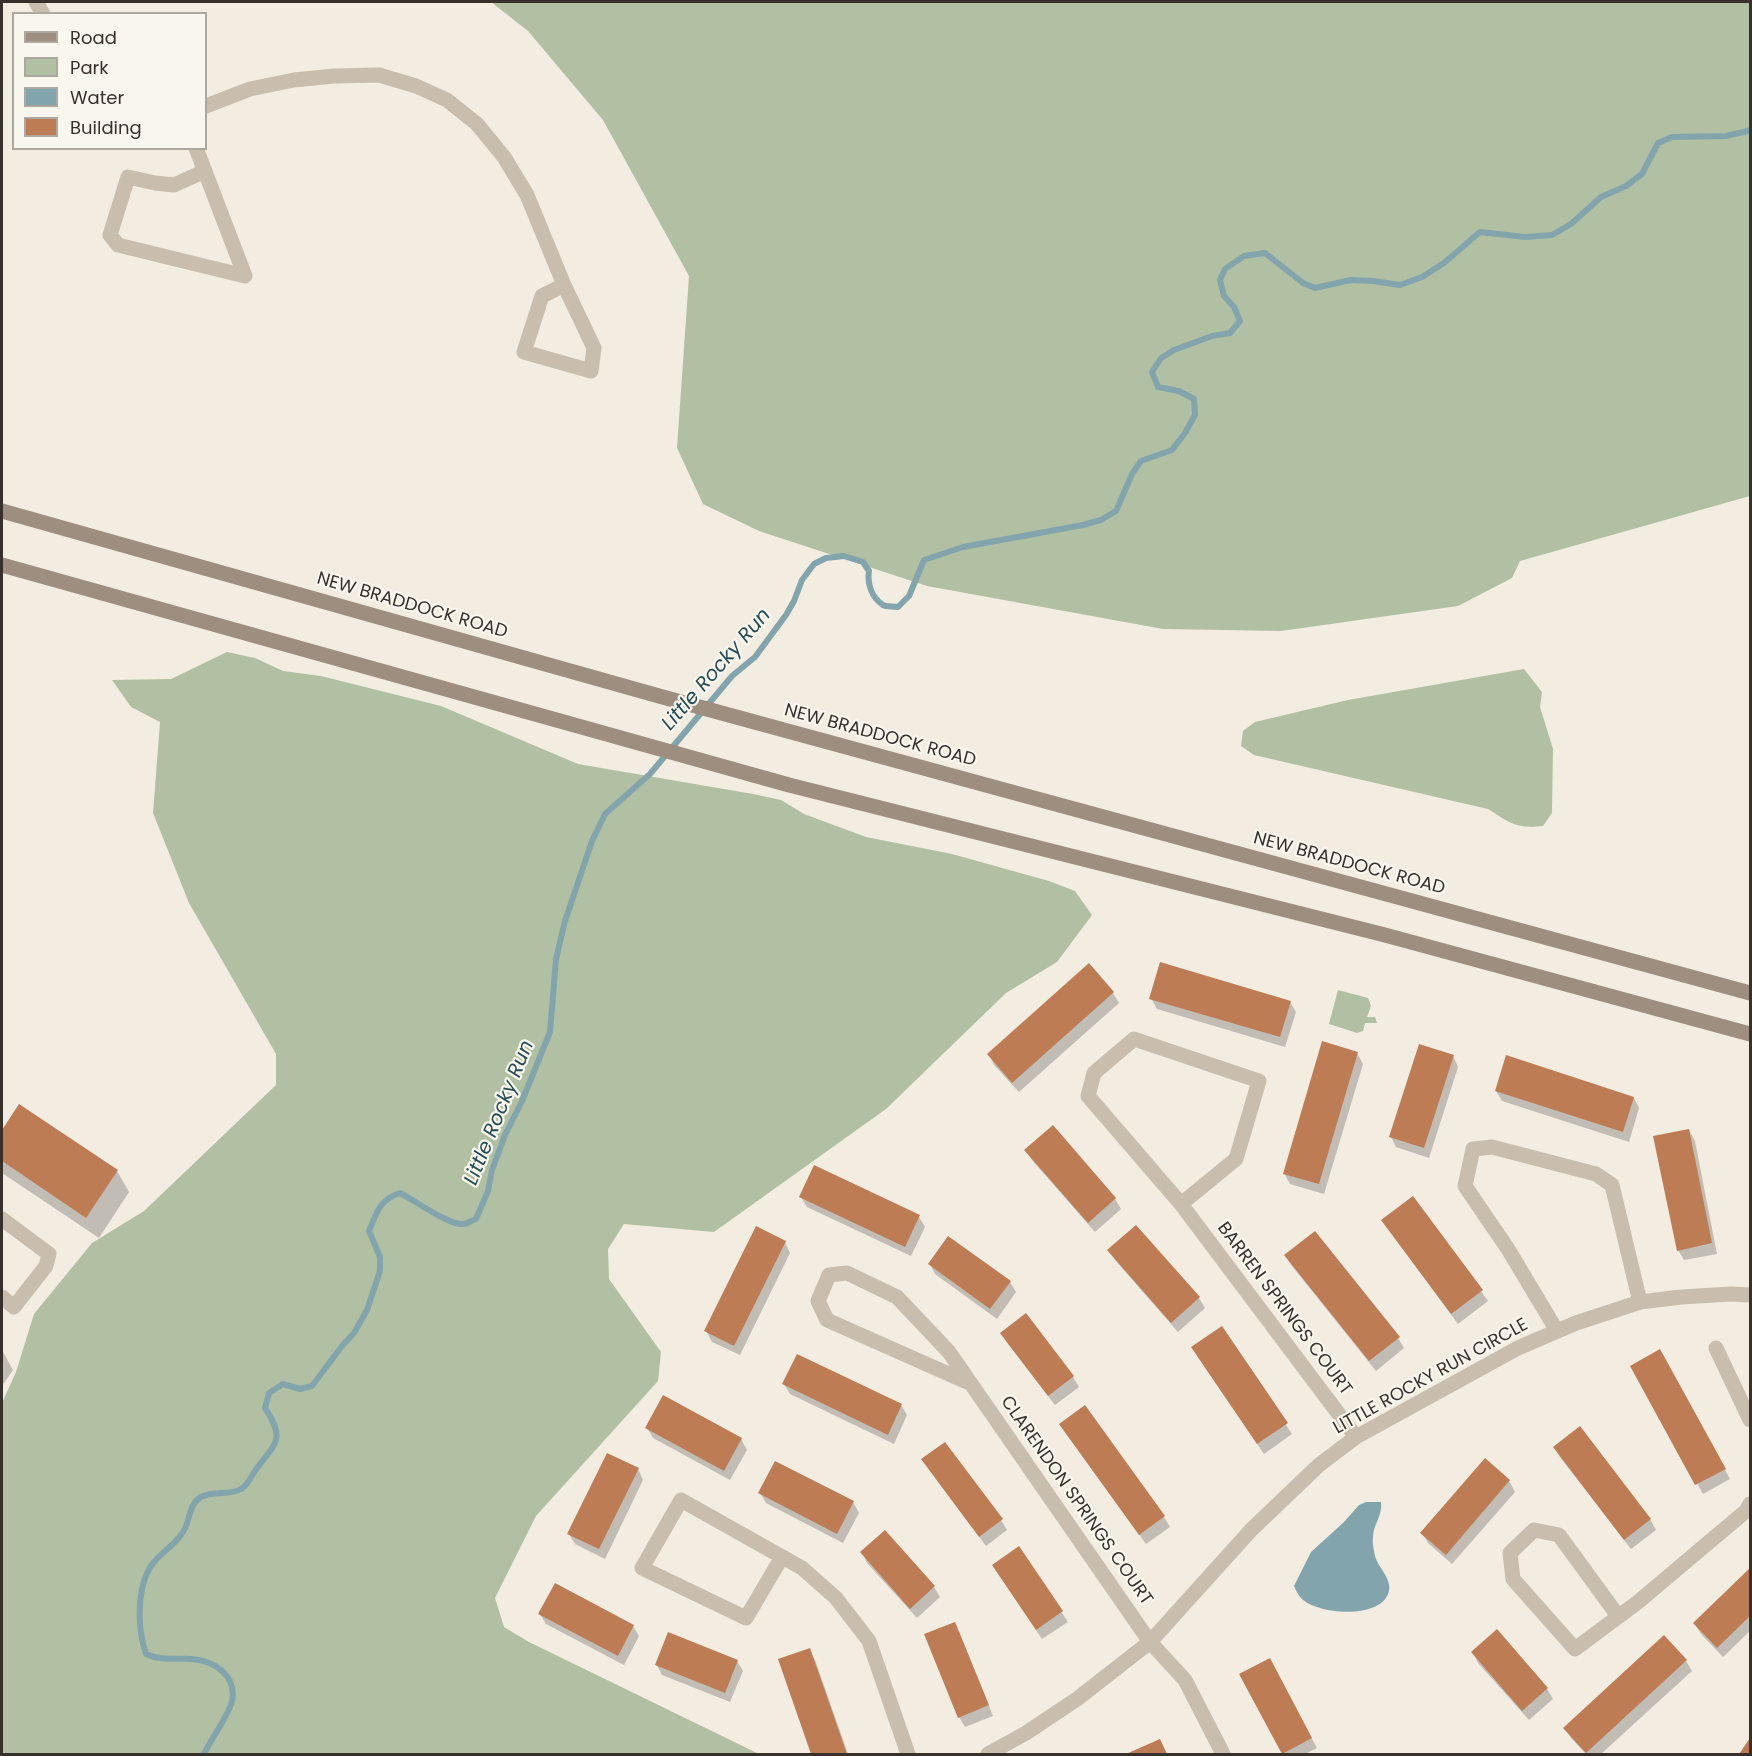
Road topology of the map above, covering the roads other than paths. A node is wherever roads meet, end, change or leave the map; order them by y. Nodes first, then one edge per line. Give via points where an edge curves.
1 (207, 106) edge
2 (197, 150) edge
3 (205, 171) junction
4 (564, 285) junction
5 (2, 511) edge
6 (2, 565) edge
7 (1750, 993) edge
8 (1750, 1034) edge
9 (1181, 1204) junction
10 (2, 1219) edge
11 (1750, 1295) edge
12 (2, 1297) edge
13 (1640, 1302) junction
14 (1557, 1331) junction
15 (1716, 1348) dead end
16 (969, 1383) junction
17 (1750, 1420) edge
18 (1356, 1437) junction
19 (1750, 1504) edge
20 (782, 1557) junction
21 (1618, 1616) junction
22 (1150, 1642) junction
23 (908, 1755) edge
24 (988, 1755) edge
25 (1223, 1755) edge

1 - 4 street via 250,89 334,76 379,75 447,100 477,124 504,157 527,195
2 - 3 street
3 - 3 street via 244,276 118,245 110,235 128,177 174,185
4 - 4 street via 594,348 591,371 524,352 542,296
5 - 7 main road, NEW BRADDOCK ROAD via 659,696
6 - 8 main road via 789,785 1385,934
9 - 9 street, BARREN SPRINGS COURT via 1088,1096 1095,1073 1134,1039 1259,1081 1236,1159
9 - 18 street, BARREN SPRINGS COURT
10 - 12 street via 49,1254 46,1266 14,1306
11 - 13 street, LITTLE ROCKY RUN CIRCLE
13 - 14 street, LITTLE ROCKY RUN CIRCLE
13 - 14 street via 1612,1185 1596,1174 1492,1147 1473,1149 1465,1186
14 - 18 street, LITTLE ROCKY RUN CIRCLE via 1518,1348
15 - 17 street
16 - 16 street, CLARENDON SPRINGS COURT via 949,1352 897,1297 847,1273 829,1275 818,1301 827,1320
16 - 22 street, CLARENDON SPRINGS COURT
18 - 22 street, LITTLE ROCKY RUN CIRCLE via 1318,1466 1251,1530
19 - 21 street
20 - 20 street via 681,1500 642,1568 746,1618
20 - 23 street via 802,1568 836,1598 869,1641
21 - 21 street via 1575,1649 1513,1579 1510,1553 1534,1530 1559,1535
22 - 24 street, LITTLE ROCKY RUN CIRCLE via 1077,1699
22 - 25 street, CLARENDON SPRINGS COURT via 1185,1680

